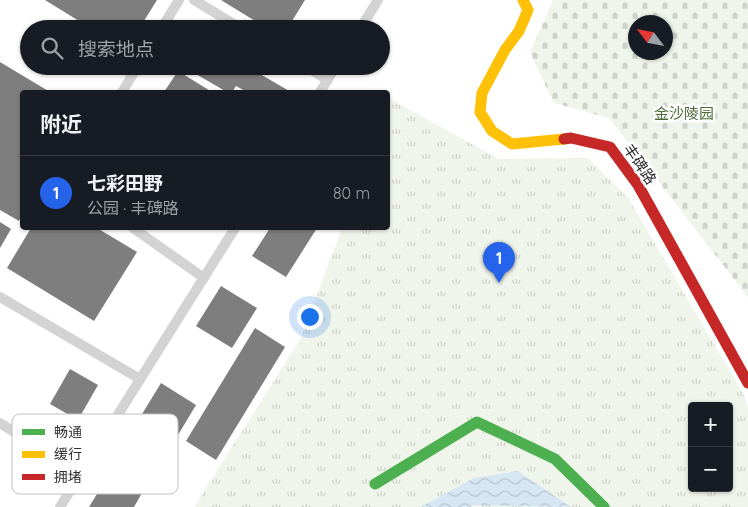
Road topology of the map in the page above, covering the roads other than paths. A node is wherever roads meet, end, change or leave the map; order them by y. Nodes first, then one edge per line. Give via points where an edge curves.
1 (179, 0) edge
2 (194, 0) edge
3 (378, 0) edge
4 (523, 0) edge
5 (167, 20) edge
6 (227, 20) edge
7 (366, 20) edge
8 (132, 75) edge
9 (320, 75) edge
10 (331, 75) edge
11 (328, 80) junction
12 (123, 90) edge
13 (321, 90) edge
14 (136, 230) edge
15 (234, 230) edge
16 (204, 278) junction
17 (0, 297) edge
18 (140, 379) junction
19 (748, 383) edge
20 (118, 414) edge
21 (0, 423) edge
22 (12, 431) edge
23 (375, 484) dead end
24 (68, 494) edge
25 (60, 507) edge
26 (604, 507) edge

1 - 5 lane
2 - 6 lane
3 - 7 lane
4 - 19 street, 丰碑路 via 528,10 482,93 480,112 492,131 512,144 571,138 610,147 638,185
8 - 12 lane
9 - 11 lane
10 - 11 lane
11 - 13 lane
14 - 16 lane
15 - 16 lane
16 - 18 lane
17 - 18 lane
18 - 20 lane
21 - 22 lane
23 - 26 street via 477,422 555,459
24 - 25 lane

